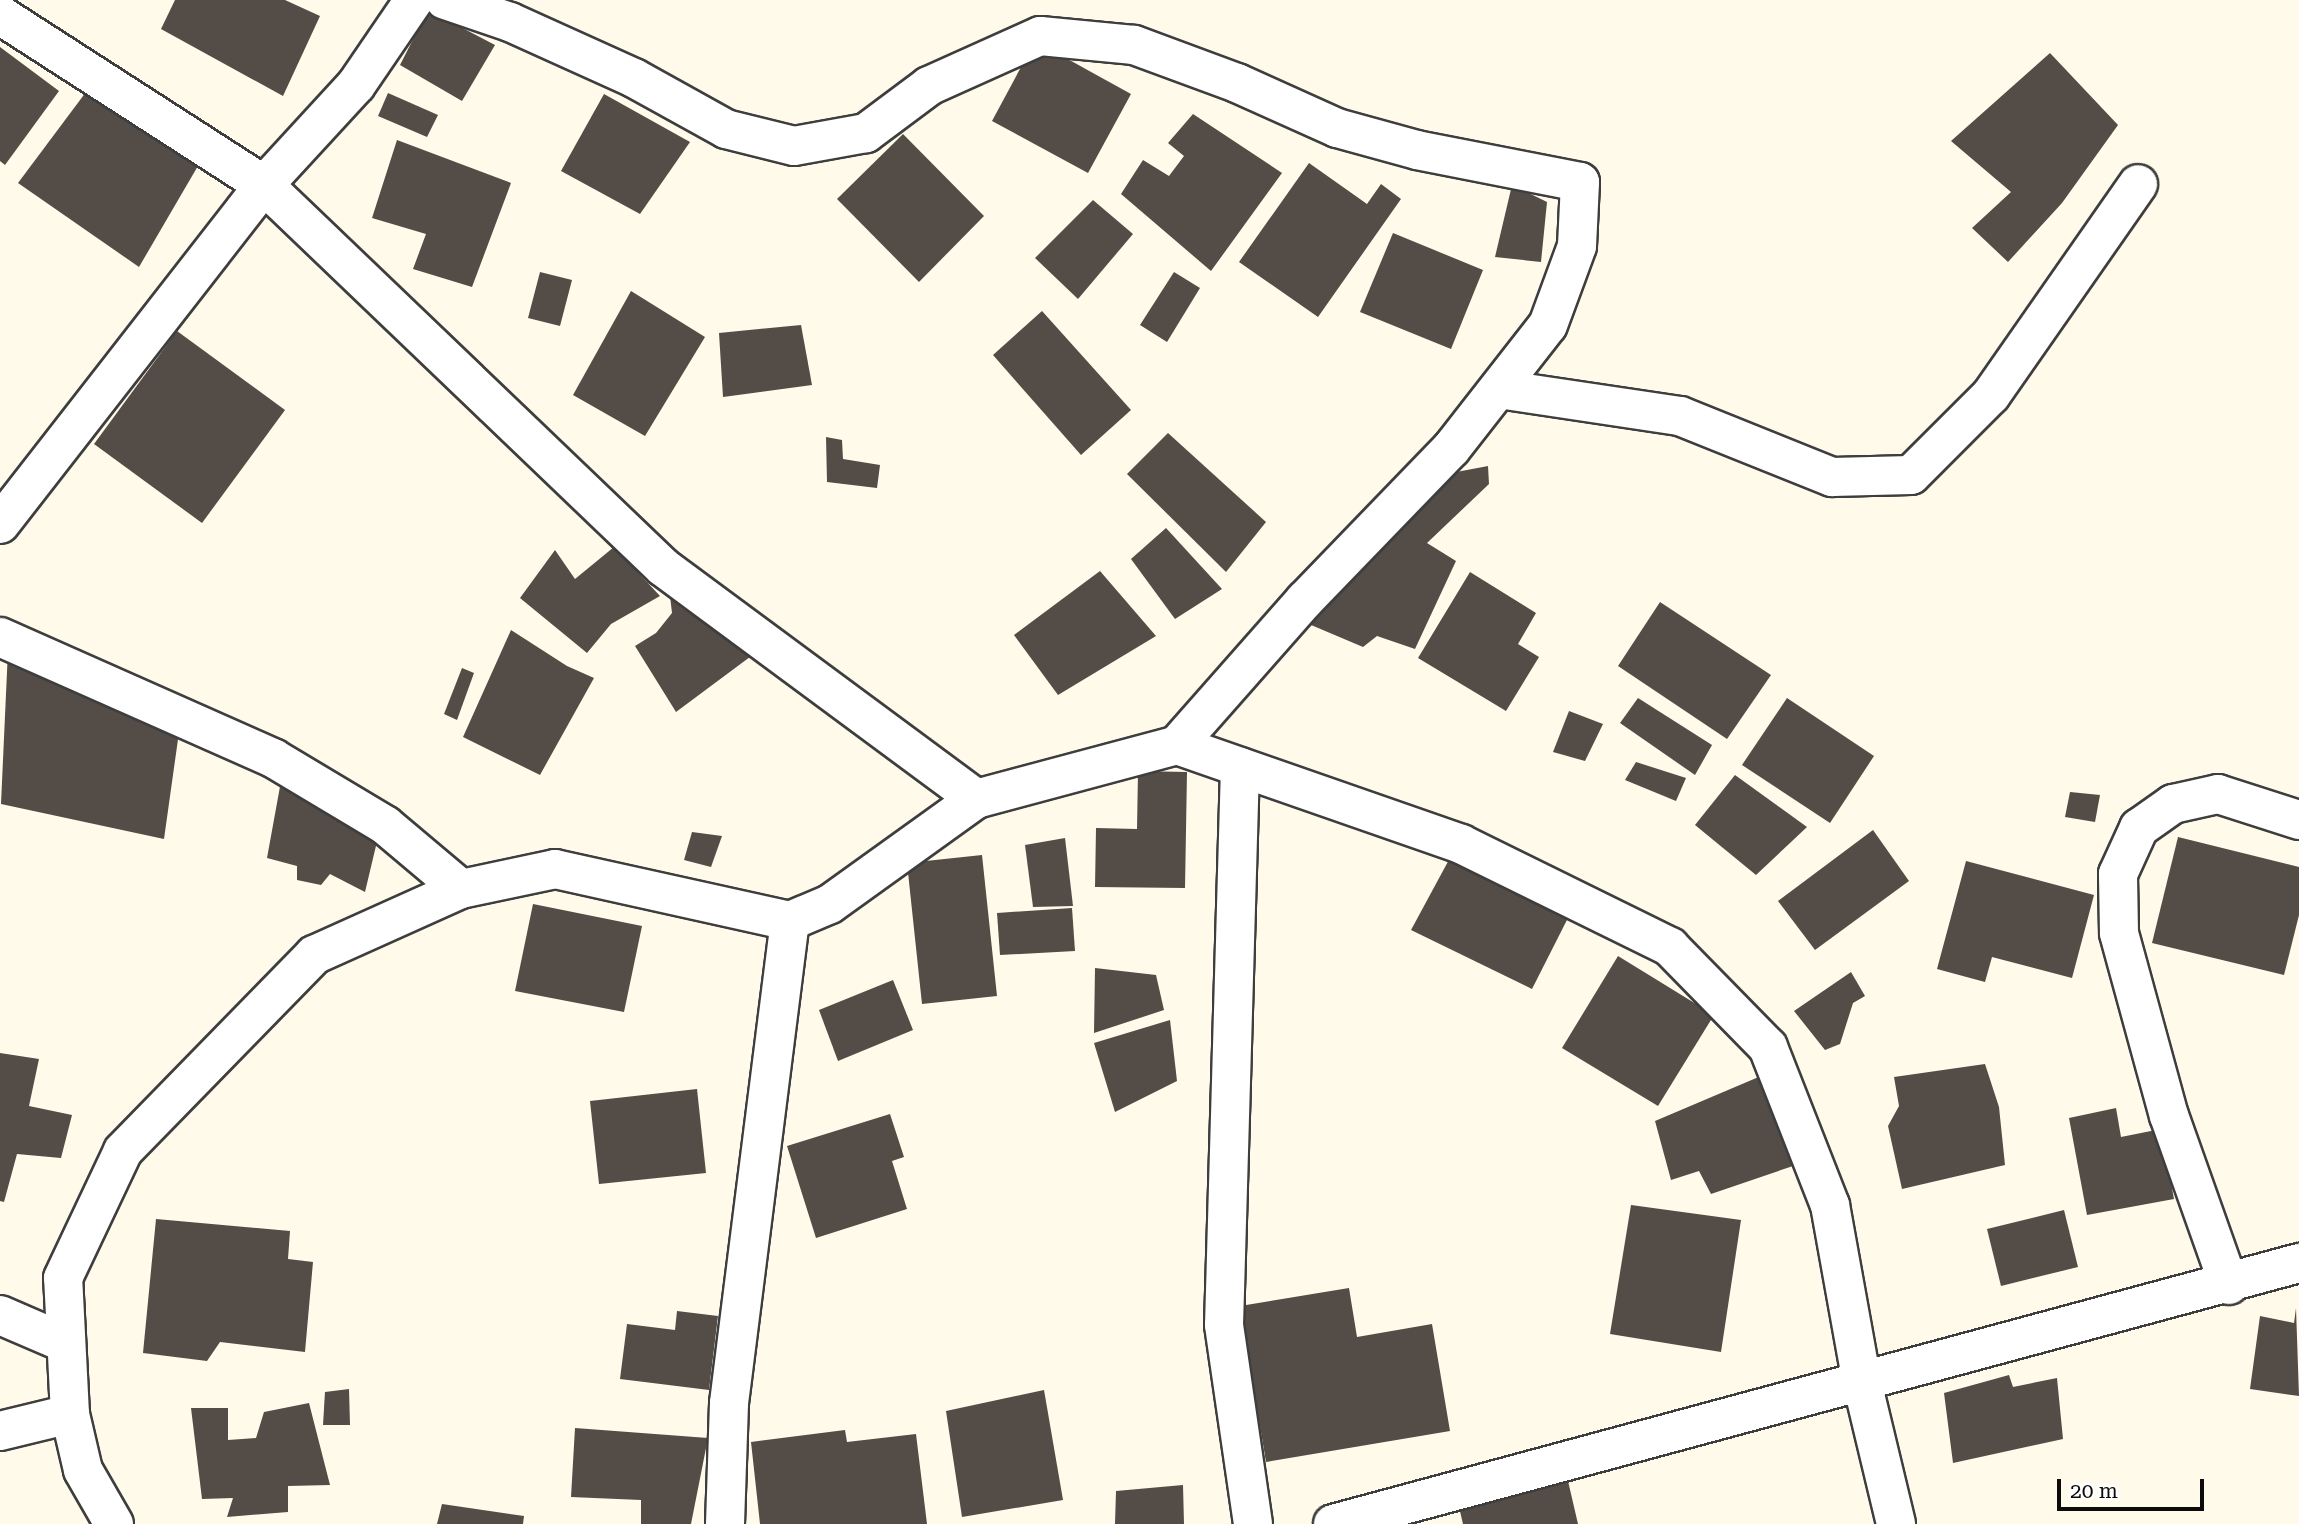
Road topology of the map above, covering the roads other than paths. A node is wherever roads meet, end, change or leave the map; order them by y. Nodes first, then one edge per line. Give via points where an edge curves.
1 (414, 0) edge
2 (445, 0) edge
3 (0, 15) edge
4 (2137, 184) dead end
5 (264, 185) junction
6 (1499, 389) junction
7 (0, 524) edge
8 (0, 637) edge
9 (1177, 745) junction
10 (1240, 767) junction
11 (976, 799) junction
12 (2299, 820) edge
13 (461, 889) junction
14 (790, 921) junction
15 (2299, 1263) edge
16 (2229, 1285) junction
17 (0, 1315) edge
18 (65, 1343) junction
19 (1862, 1382) junction
20 (70, 1414) junction
21 (0, 1431) edge
22 (114, 1524) edge
23 (725, 1524) edge
24 (1253, 1524) edge
25 (1333, 1524) edge
26 (1896, 1524) edge

1 - 5 street via 356,85
2 - 6 street via 510,22 621,73 726,129 794,146 866,132 929,86 1040,36 1134,45 1237,83 1337,128 1417,150 1580,182 1577,246 1548,326
3 - 5 street
4 - 6 street via 1991,395 1910,475 1832,477 1680,416
5 - 7 street
5 - 11 street via 663,567
6 - 9 street via 1451,449 1305,600
8 - 13 street via 272,758 385,825
9 - 10 street
9 - 11 street
10 - 19 street via 1461,844 1670,947 1768,1047 1830,1205
10 - 24 street via 1224,1325
11 - 14 street via 830,904
12 - 16 street via 2218,794 2173,804 2139,828 2118,874 2119,933 2169,1116
13 - 14 street via 555,869
13 - 18 street via 314,955 123,1151 63,1278
14 - 23 street via 729,1403
15 - 16 street
16 - 19 street
17 - 18 street
18 - 20 street
19 - 25 street
19 - 26 street
20 - 21 street
20 - 22 street via 83,1470

